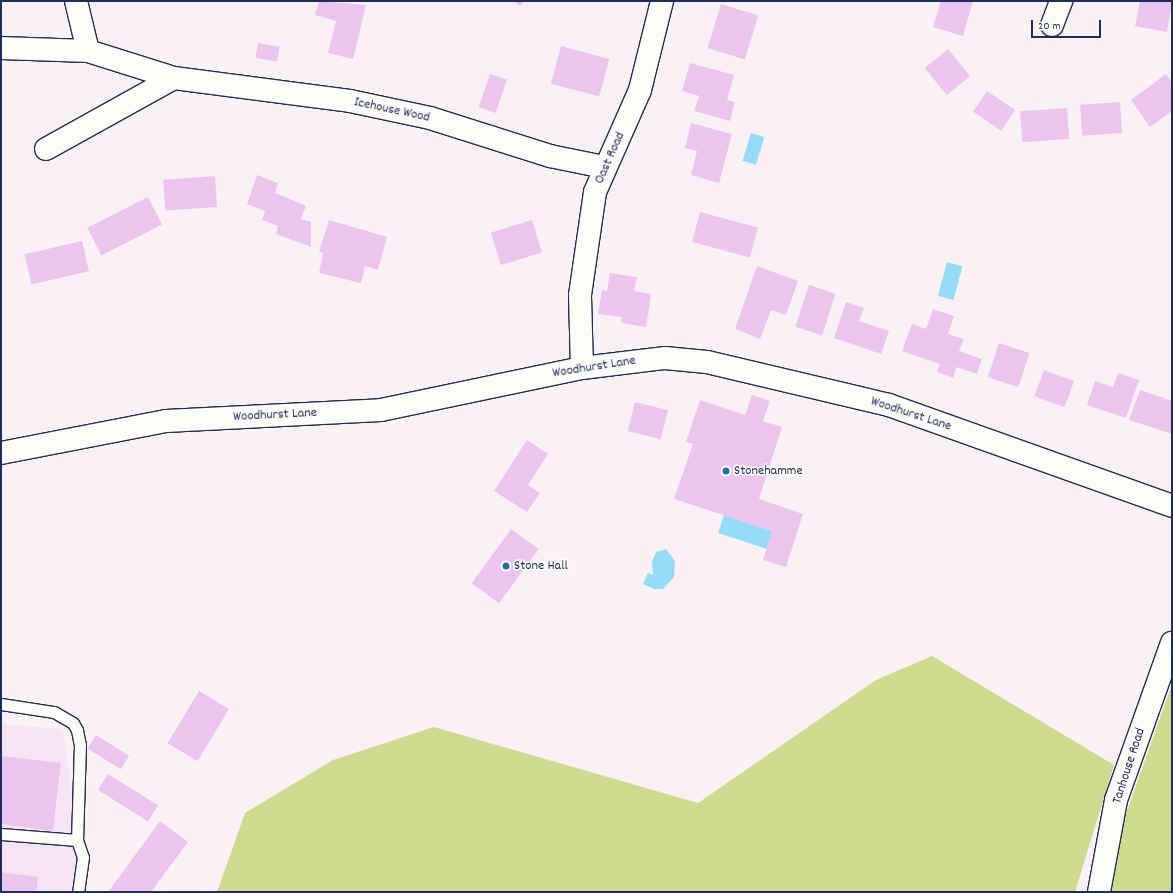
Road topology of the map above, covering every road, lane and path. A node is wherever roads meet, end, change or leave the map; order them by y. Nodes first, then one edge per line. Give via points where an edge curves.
1 (76, 1) edge
2 (662, 1) edge
3 (1060, 1) edge
4 (1052, 25) dead end
5 (1, 48) edge
6 (88, 51) junction
7 (174, 78) junction
8 (46, 149) dead end
9 (604, 168) junction
10 (582, 368) junction
11 (1, 453) edge
12 (1172, 506) edge
13 (1172, 643) edge
14 (1, 704) edge
15 (1, 834) edge
16 (77, 840) junction
17 (78, 892) edge
18 (1099, 892) edge

1 - 6 street
2 - 9 street, Oast Road via 640,90
3 - 4 street
5 - 6 street, Icehouse Wood
6 - 7 street, Icehouse Wood
7 - 8 street
7 - 9 street, Icehouse Wood via 373,106 510,141 550,156
9 - 10 street, Oast Road via 595,192 583,269
10 - 11 street, Woodhurst Lane via 381,410 166,421
10 - 12 street, Woodhurst Lane via 665,358 728,367 889,405
13 - 18 street, Tanhouse Road via 1116,800
14 - 16 lane via 54,712 72,723 77,730 80,745
15 - 16 lane
16 - 17 lane via 83,857

